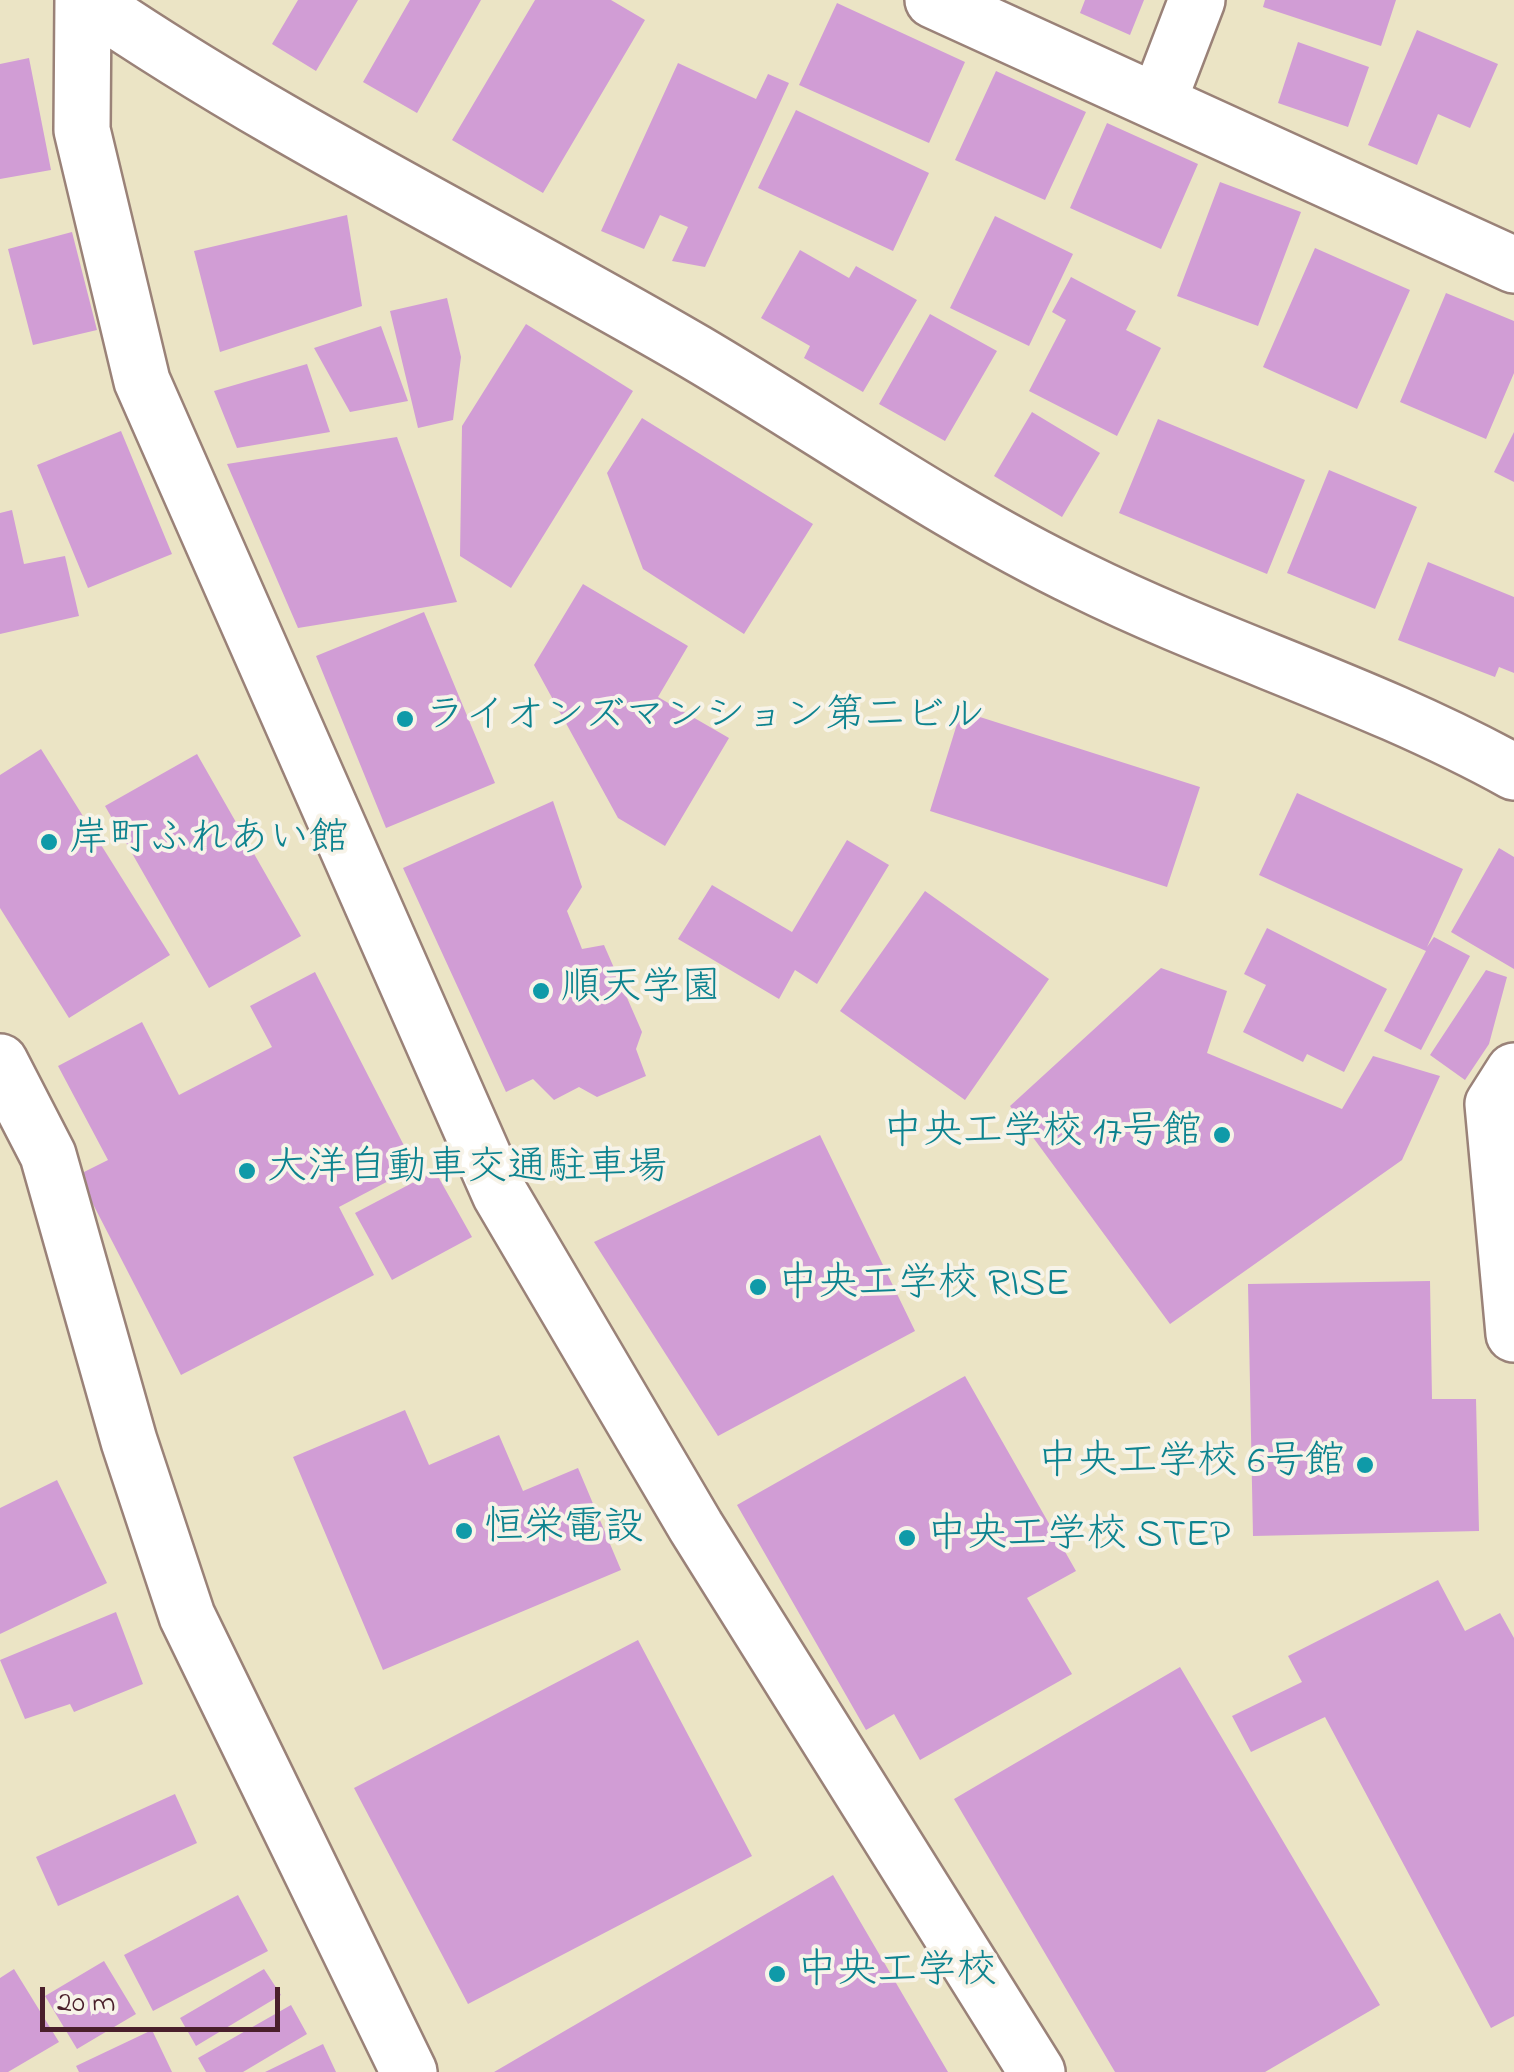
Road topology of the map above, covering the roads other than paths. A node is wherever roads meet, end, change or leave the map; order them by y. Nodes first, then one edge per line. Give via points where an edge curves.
1 (85, 0) edge
2 (933, 0) edge
3 (1197, 0) edge
4 (1158, 102) junction
5 (1514, 265) edge
6 (1514, 772) edge
7 (0, 1062) edge
8 (1514, 1072) edge
9 (1514, 1334) edge
10 (409, 2072) edge
11 (1037, 2072) edge

1 - 6 street via 172,58 695,352 981,528 1083,582 1439,730
1 - 11 street via 82,130 142,382 500,1194 696,1526
2 - 4 street
3 - 4 street
4 - 5 street
7 - 10 street via 48,1155 186,1616
8 - 9 street via 1494,1104

